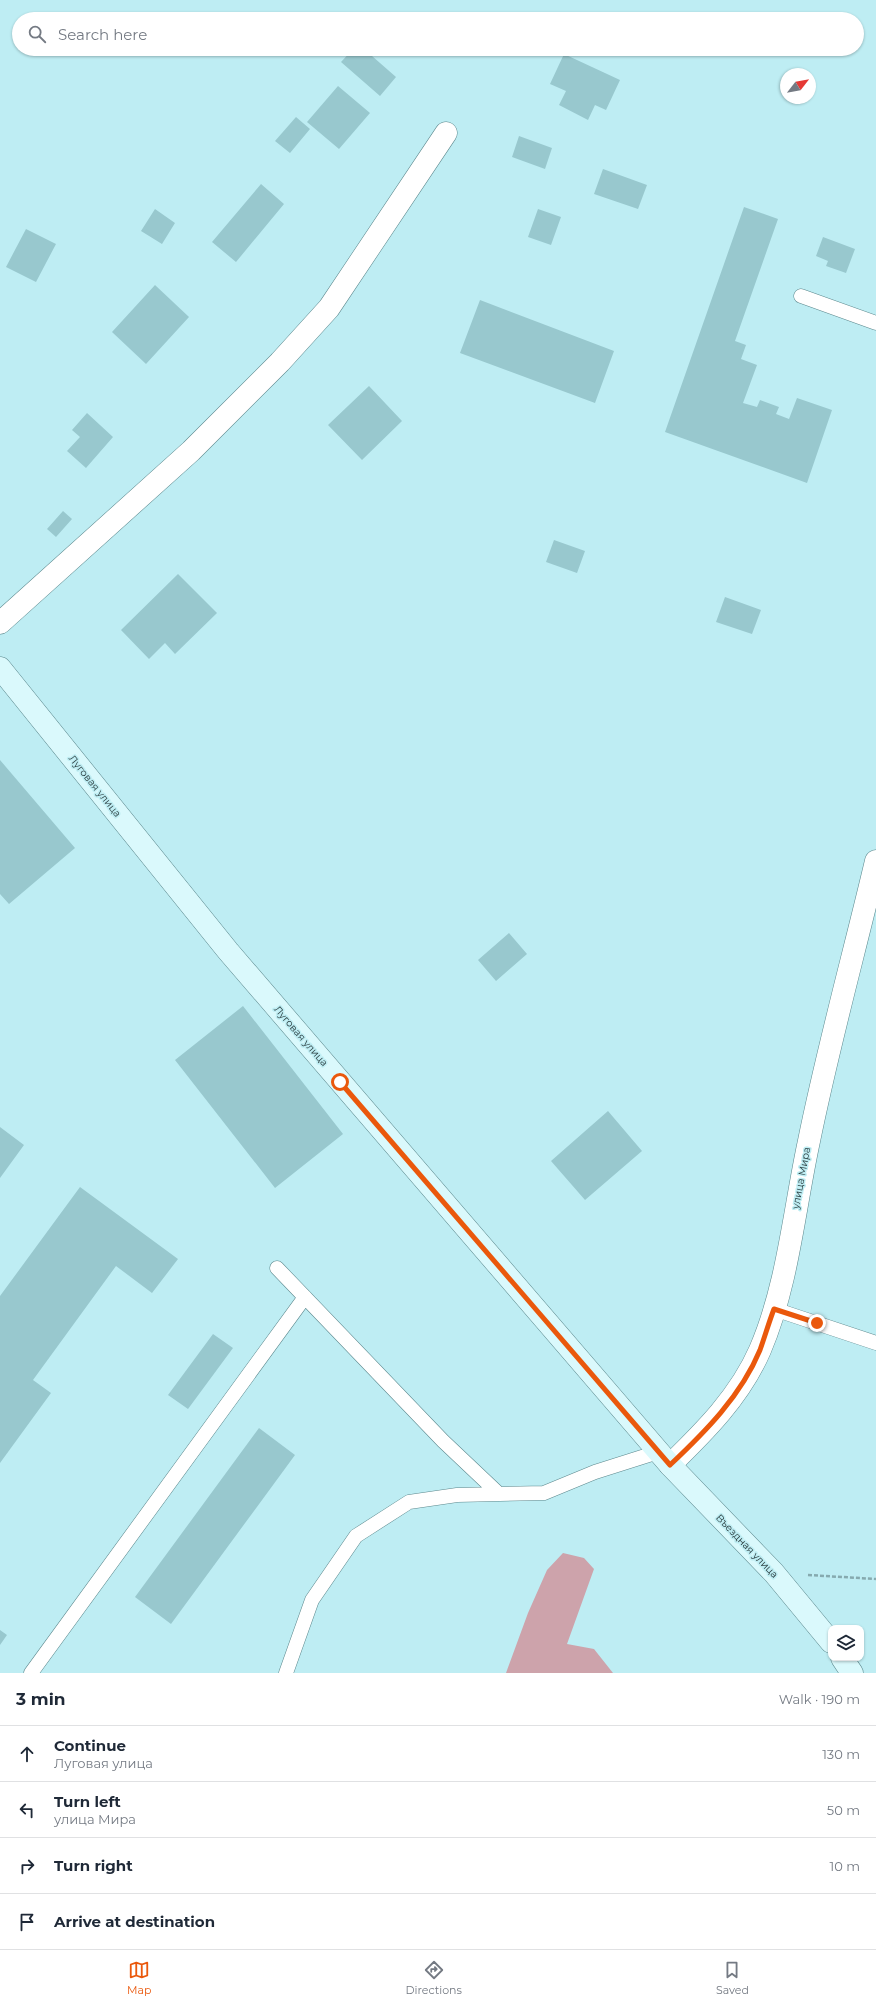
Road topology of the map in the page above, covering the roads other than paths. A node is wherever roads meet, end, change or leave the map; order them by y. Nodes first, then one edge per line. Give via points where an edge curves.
1 (446, 133) dead end
2 (801, 296) dead end
3 (876, 324) edge
4 (0, 623) edge
5 (0, 668) edge
6 (876, 861) edge
7 (277, 1268) dead end
8 (305, 1298) junction
9 (774, 1309) junction
10 (876, 1343) edge
11 (664, 1459) junction
12 (499, 1494) junction
13 (828, 1638) edge
14 (844, 1661) edge
15 (31, 1673) edge
16 (286, 1673) edge
17 (852, 1673) edge

1 - 4 street via 329,308 280,362 191,451
2 - 3 lane
5 - 11 street, Луговая улица via 228,951
6 - 9 street, улица Мира via 809,1140
7 - 8 lane
8 - 12 lane via 443,1441
8 - 15 lane
9 - 10 lane
9 - 11 street, улица Мира via 760,1351 736,1394 705,1432
11 - 12 lane via 595,1472 544,1493
11 - 13 street, Въездная улица via 774,1573
12 - 16 lane via 457,1495 409,1502 356,1536 312,1600
14 - 17 street

